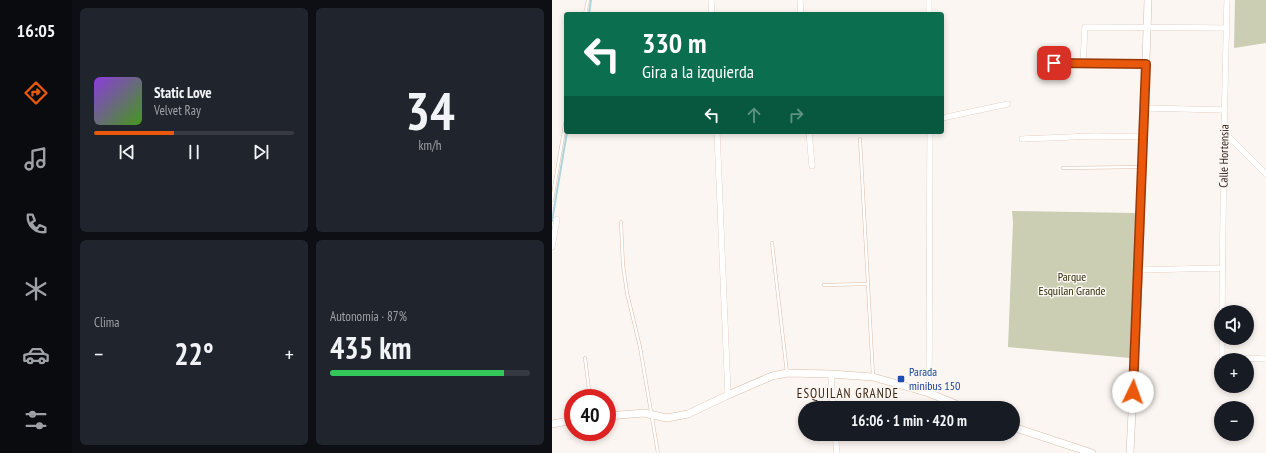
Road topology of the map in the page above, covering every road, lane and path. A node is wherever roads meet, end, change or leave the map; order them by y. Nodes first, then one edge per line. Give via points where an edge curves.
1 (588, 0) edge
2 (711, 0) edge
3 (800, 0) edge
4 (929, 0) edge
5 (1148, 0) edge
6 (1228, 0) edge
7 (585, 12) edge
8 (712, 12) edge
9 (801, 12) edge
10 (929, 12) edge
11 (1148, 28) junction
12 (1227, 28) junction
13 (1054, 63) dead end
14 (1083, 63) junction
15 (1146, 64) junction
16 (1008, 104) dead end
17 (1145, 108) junction
18 (1225, 110) junction
19 (944, 118) edge
20 (564, 131) edge
21 (1224, 132) junction
22 (717, 134) edge
23 (809, 134) edge
24 (930, 134) edge
25 (1144, 137) junction
26 (860, 139) dead end
27 (1022, 139) dead end
28 (812, 166) dead end
29 (1143, 167) junction
30 (1063, 168) dead end
31 (1266, 174) edge
32 (552, 200) edge
33 (557, 219) dead end
34 (621, 222) dead end
35 (772, 243) dead end
36 (552, 247) edge
37 (1221, 268) junction
38 (1139, 270) junction
39 (868, 284) junction
40 (824, 285) dead end
41 (1222, 305) edge
42 (1222, 345) edge
43 (585, 358) dead end
44 (1266, 359) edge
45 (788, 374) junction
46 (831, 374) junction
47 (873, 377) junction
48 (589, 389) edge
49 (928, 393) junction
50 (728, 395) junction
51 (833, 401) edge
52 (948, 401) edge
53 (616, 415) edge
54 (652, 416) junction
55 (564, 422) edge
56 (552, 424) edge
57 (1020, 429) edge
58 (836, 441) edge
59 (658, 453) edge
60 (837, 453) edge
61 (1092, 453) edge
62 (1130, 453) edge

1 - 7 lane
2 - 8 street
3 - 9 street
4 - 10 street
5 - 11 street
6 - 12 street, Calle Hortensia
11 - 12 street
11 - 14 street via 1085,27
11 - 15 street
12 - 18 street, Calle Hortensia
13 - 14 lane
14 - 15 lane
15 - 17 street
16 - 19 street
17 - 18 street
17 - 25 street
18 - 21 street, Calle Hortensia
20 - 32 lane
21 - 31 street
21 - 37 street, Calle Hortensia
22 - 50 street
23 - 28 street
24 - 49 street
25 - 27 street
25 - 29 street
26 - 39 lane
29 - 30 lane
29 - 38 street
33 - 36 street
34 - 54 lane via 622,265
35 - 45 lane
37 - 38 street
37 - 41 street, Calle Hortensia
38 - 62 street
39 - 40 lane
39 - 47 lane
42 - 44 street via 1222,357
43 - 48 lane
45 - 46 street
45 - 50 street via 772,376
46 - 47 street
46 - 51 street
47 - 49 street
49 - 52 street
50 - 54 street via 688,414 666,418
53 - 54 street via 644,413
54 - 59 lane
55 - 56 street
57 - 61 street
58 - 60 street

